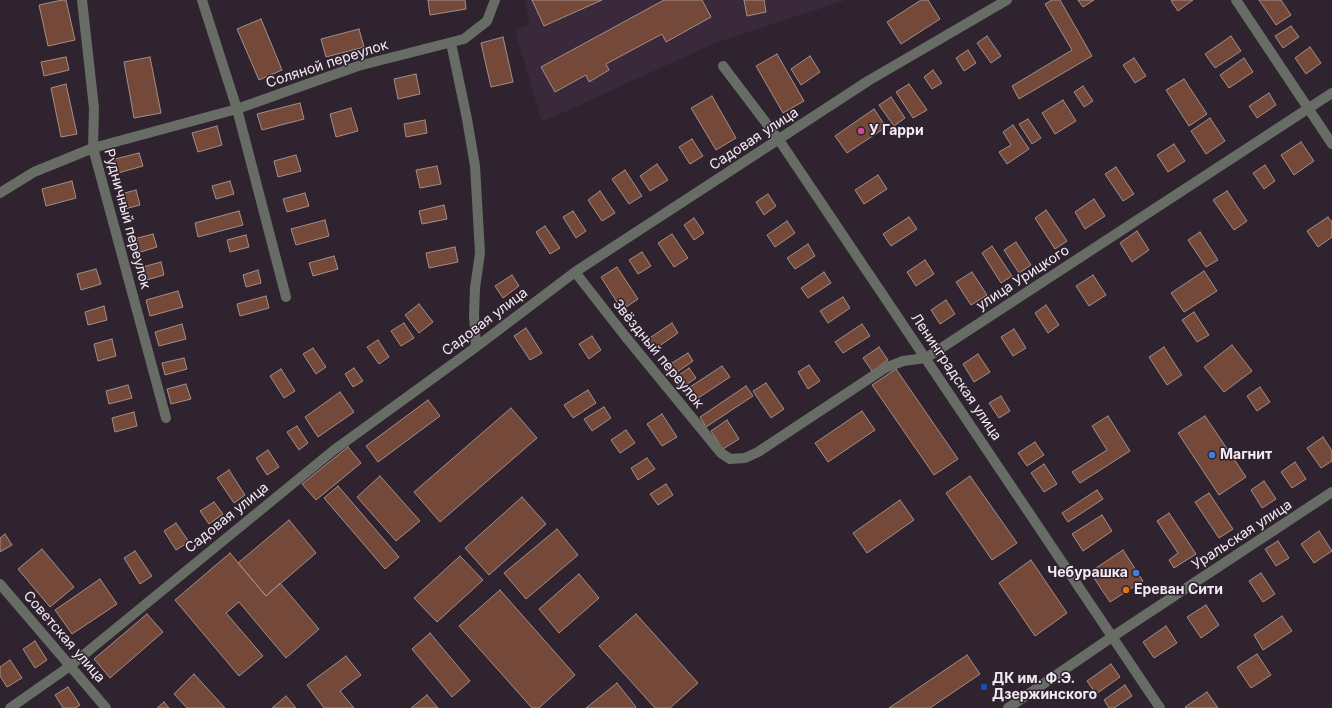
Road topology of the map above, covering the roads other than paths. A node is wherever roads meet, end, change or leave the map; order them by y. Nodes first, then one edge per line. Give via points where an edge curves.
1 (82, 0) edge
2 (202, 0) edge
3 (495, 0) edge
4 (1007, 0) edge
5 (1236, 0) edge
6 (451, 43) junction
7 (724, 66) dead end
8 (1332, 93) edge
9 (237, 109) junction
10 (1309, 109) junction
11 (779, 140) junction
12 (1332, 144) edge
13 (93, 148) junction
14 (0, 193) edge
15 (575, 272) junction
16 (286, 297) dead end
17 (476, 347) junction
18 (926, 358) junction
19 (166, 418) dead end
20 (721, 453) joint
21 (1332, 492) edge
22 (0, 584) edge
23 (1112, 637) junction
24 (70, 666) junction
25 (10, 708) edge
26 (106, 708) edge
27 (1008, 708) edge
28 (1160, 708) edge

1 - 13 street, Рудничный переулок via 94,108
2 - 9 street
3 - 6 street, Соляной переулок via 487,21 464,39
4 - 11 street, Садовая улица via 868,81
5 - 10 street
6 - 9 street, Соляной переулок via 358,66
6 - 17 street via 475,166 480,253 475,288
7 - 11 street, Ленинградская улица
8 - 10 street, улица Урицкого
9 - 13 street, Соляной переулок
9 - 16 street
10 - 12 street
10 - 18 street, улица Урицкого
11 - 15 street, Садовая улица
11 - 18 street, Ленинградская улица
13 - 14 street, Соляной переулок via 34,172
13 - 19 street, Рудничный переулок
15 - 17 street, Садовая улица
15 - 20 street, Звёздный переулок
17 - 24 street, Садовая улица via 334,450
18 - 20 street, улица Урицкого via 903,361 884,368 758,452 745,458 730,459
18 - 23 street, Ленинградская улица
21 - 23 street, Уральская улица
22 - 24 street, Советская улица
23 - 27 street, Уральская улица
23 - 28 street, Ленинградская улица
24 - 25 street, Садовая улица
24 - 26 street, Советская улица

